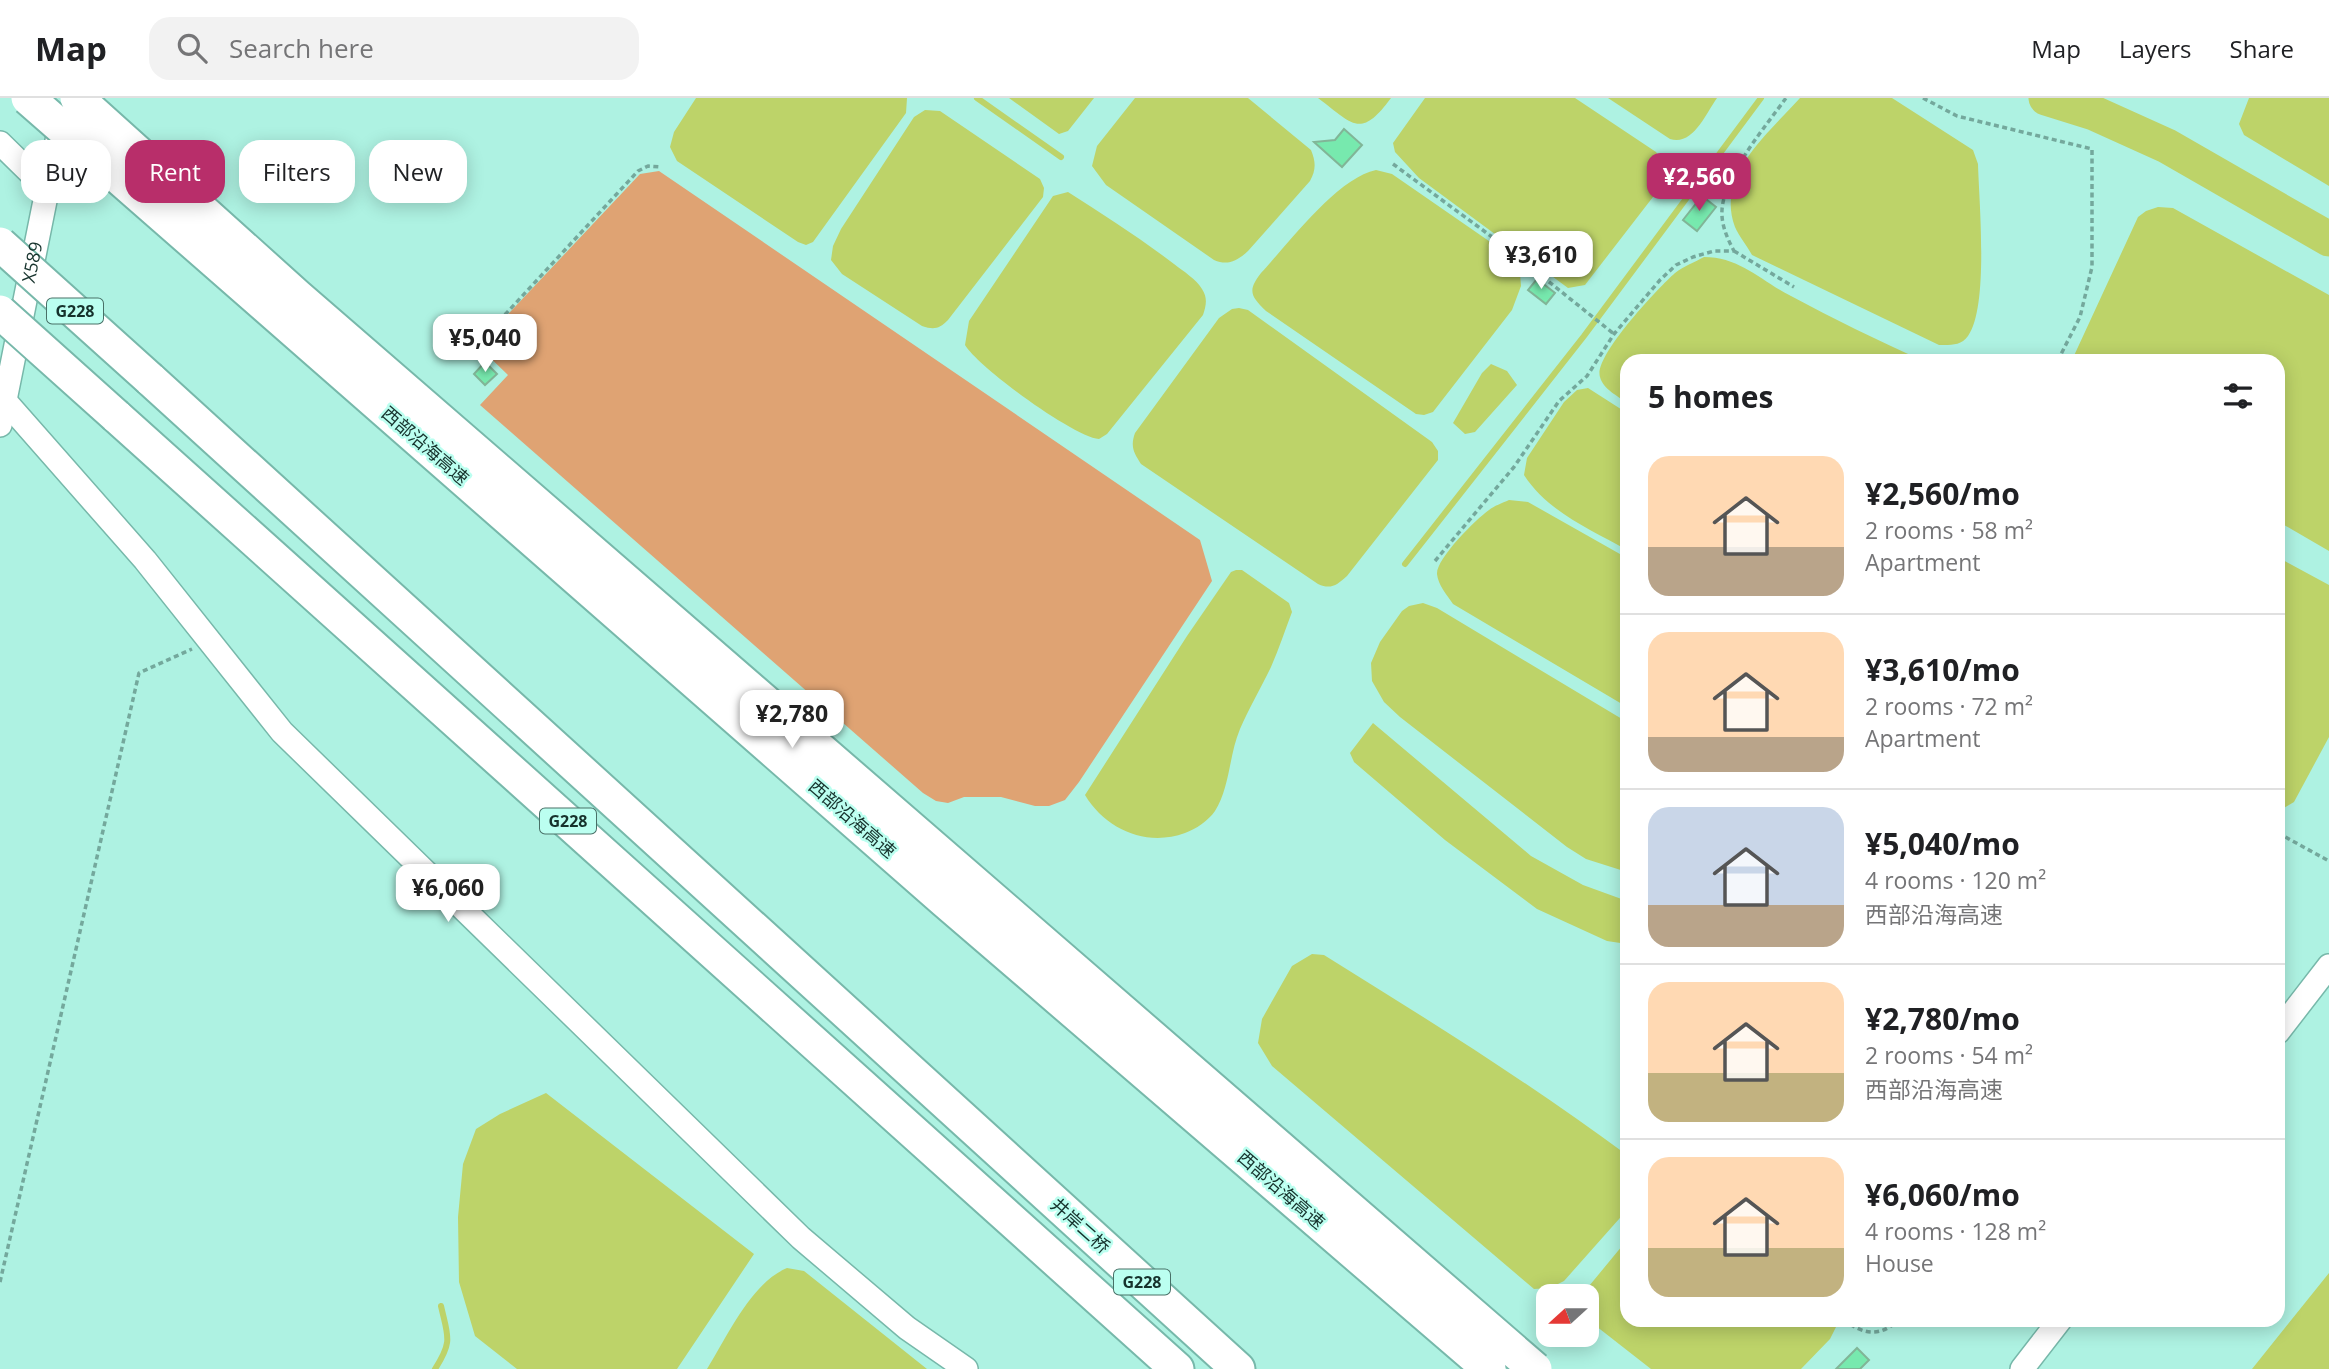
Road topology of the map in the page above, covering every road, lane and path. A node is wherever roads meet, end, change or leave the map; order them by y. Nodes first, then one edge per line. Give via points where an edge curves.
1 (29, 98) edge
2 (66, 98) edge
3 (76, 98) edge
4 (1786, 98) edge
5 (1923, 98) edge
6 (57, 140) edge
7 (0, 143) edge
8 (21, 164) edge
9 (1393, 164) dead end
10 (661, 167) dead end
11 (44, 203) edge
12 (0, 244) edge
13 (1734, 251) junction
14 (1794, 287) dead end
15 (0, 312) edge
16 (1614, 334) junction
17 (476, 346) dead end
18 (2061, 354) edge
19 (6, 402) junction
20 (0, 425) edge
21 (1435, 561) dead end
22 (210, 641) junction
23 (2285, 837) edge
24 (2329, 861) edge
25 (2329, 966) edge
26 (2285, 1023) edge
27 (0, 1282) edge
28 (1856, 1327) edge
29 (1887, 1327) edge
30 (2055, 1327) edge
31 (966, 1369) edge
32 (1177, 1369) edge
33 (1238, 1369) edge
34 (1489, 1369) edge
35 (1536, 1369) edge
36 (2022, 1369) edge

1 - 34 highway, 西部沿海高速, bridge via 935,892
2 - 6 street, X589 / X589
3 - 35 highway, 西部沿海高速, bridge via 297,296
4 - 13 path via 1742,159 1723,198 1724,226
5 - 18 path via 1956,116 2092,149 2092,267 2080,317
7 - 8 street
9 - 16 path
10 - 17 path via 648,166 638,172
11 - 19 street, X589 / X589
12 - 33 highway, 井岸二桥 / G228, bridge
13 - 14 path
13 - 16 path via 1714,251 1676,265
15 - 32 highway, G228, bridge
16 - 21 path via 1587,376 1559,401 1494,493
19 - 20 street, X589 / X589
19 - 22 street via 145,559
22 - 27 path via 139,673
22 - 31 street via 282,732 801,1238 907,1328
23 - 24 path
25 - 26 street
28 - 29 path via 1866,1332
30 - 36 street

